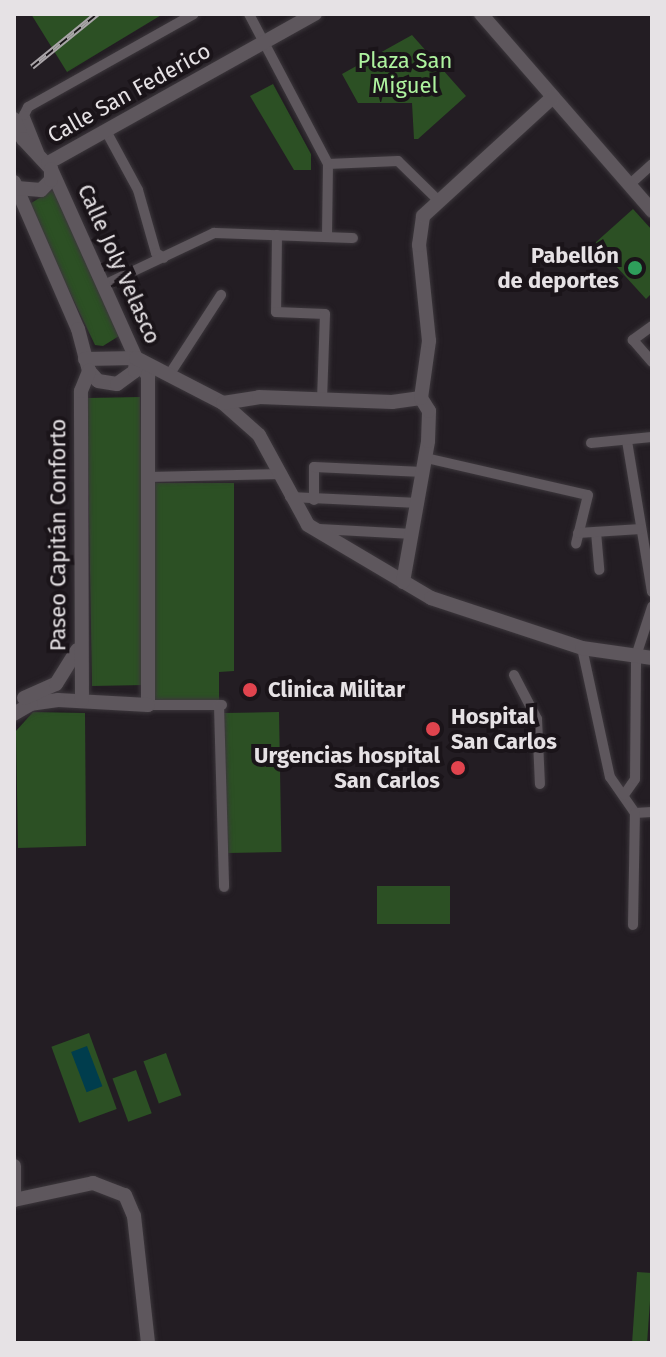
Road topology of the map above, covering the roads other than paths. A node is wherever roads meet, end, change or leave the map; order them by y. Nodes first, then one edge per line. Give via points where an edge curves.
1 (194, 14) edge
2 (249, 14) edge
3 (315, 14) edge
4 (481, 14) edge
5 (264, 42) junction
6 (553, 97) junction
7 (14, 119) edge
8 (106, 131) junction
9 (18, 142) edge
10 (46, 161) junction
11 (328, 164) junction
12 (652, 164) edge
13 (15, 185) edge
14 (629, 185) junction
15 (437, 199) junction
16 (652, 211) edge
17 (277, 235) junction
18 (327, 237) junction
19 (353, 238) dead end
20 (160, 255) junction
21 (104, 285) junction
22 (221, 295) dead end
23 (652, 326) edge
24 (136, 358) junction
25 (652, 362) edge
26 (87, 365) junction
27 (171, 372) junction
28 (421, 398) junction
29 (322, 399) junction
30 (223, 403) junction
31 (652, 437) edge
32 (627, 441) junction
33 (591, 443) dead end
34 (425, 465) junction
35 (282, 474) junction
36 (148, 477) junction
37 (290, 497) junction
38 (314, 500) junction
39 (419, 503) junction
40 (314, 529) junction
41 (641, 529) junction
42 (596, 532) junction
43 (413, 534) junction
44 (648, 550) edge
45 (599, 570) dead end
46 (403, 582) junction
47 (652, 592) edge
48 (652, 607) edge
49 (79, 646) junction
50 (582, 648) junction
51 (636, 656) junction
52 (652, 658) edge
53 (514, 675) dead end
54 (82, 700) junction
55 (14, 705) edge
56 (148, 705) junction
57 (14, 714) edge
58 (540, 784) dead end
59 (624, 795) junction
60 (652, 812) edge
61 (635, 813) junction
62 (224, 887) dead end
63 (633, 925) dead end
64 (14, 1166) edge
65 (15, 1197) edge
66 (148, 1343) edge

1 - 10 street via 24,112
2 - 5 street
3 - 5 street, Calle San Federico
4 - 6 street
5 - 8 street, Calle San Federico
5 - 11 street
6 - 14 street
6 - 15 street
7 - 9 street
8 - 10 street, Calle San Federico
8 - 20 street via 138,190
9 - 10 street
10 - 13 street, Calle San Federico via 51,180 41,190
10 - 21 street, Calle Joly Velasco
11 - 15 street via 398,161
11 - 18 street
12 - 14 street
13 - 26 street via 76,324
14 - 16 street
15 - 28 street via 423,216 419,245 429,341
17 - 18 street
17 - 20 street via 214,233
17 - 29 street via 276,312 325,314
18 - 19 street
20 - 21 street
21 - 24 street, Calle Joly Velasco
22 - 27 street
23 - 25 street via 633,340
24 - 26 street
24 - 26 street via 135,371 117,384 98,381
24 - 27 street
24 - 36 street, Calle Joly Velasco via 148,376
26 - 49 street, Paseo Capitán Conforto via 81,391
27 - 30 street
28 - 29 street
28 - 34 street via 429,411
29 - 30 street
30 - 35 street via 253,428
31 - 32 street
32 - 33 street
32 - 41 street
34 - 38 street via 314,467
34 - 39 street
34 - 42 street via 588,495 577,538
35 - 36 street
35 - 37 street
36 - 56 street
37 - 38 street
37 - 40 street
38 - 39 street
39 - 43 street
40 - 43 street
40 - 46 street
41 - 42 street
41 - 44 street
42 - 45 street
43 - 46 street
44 - 47 street
46 - 50 street via 460,609
48 - 51 street
49 - 54 street, Paseo Capitán Conforto
49 - 55 street via 56,684
50 - 51 street
50 - 59 street via 610,777
51 - 52 street
51 - 59 street via 635,779
53 - 58 street via 537,719
54 - 56 street
54 - 57 street via 42,702
56 - 62 street via 222,705
59 - 61 street
60 - 61 street
61 - 63 street
64 - 65 street
65 - 66 street via 27,1201 93,1183 125,1195 134,1216

